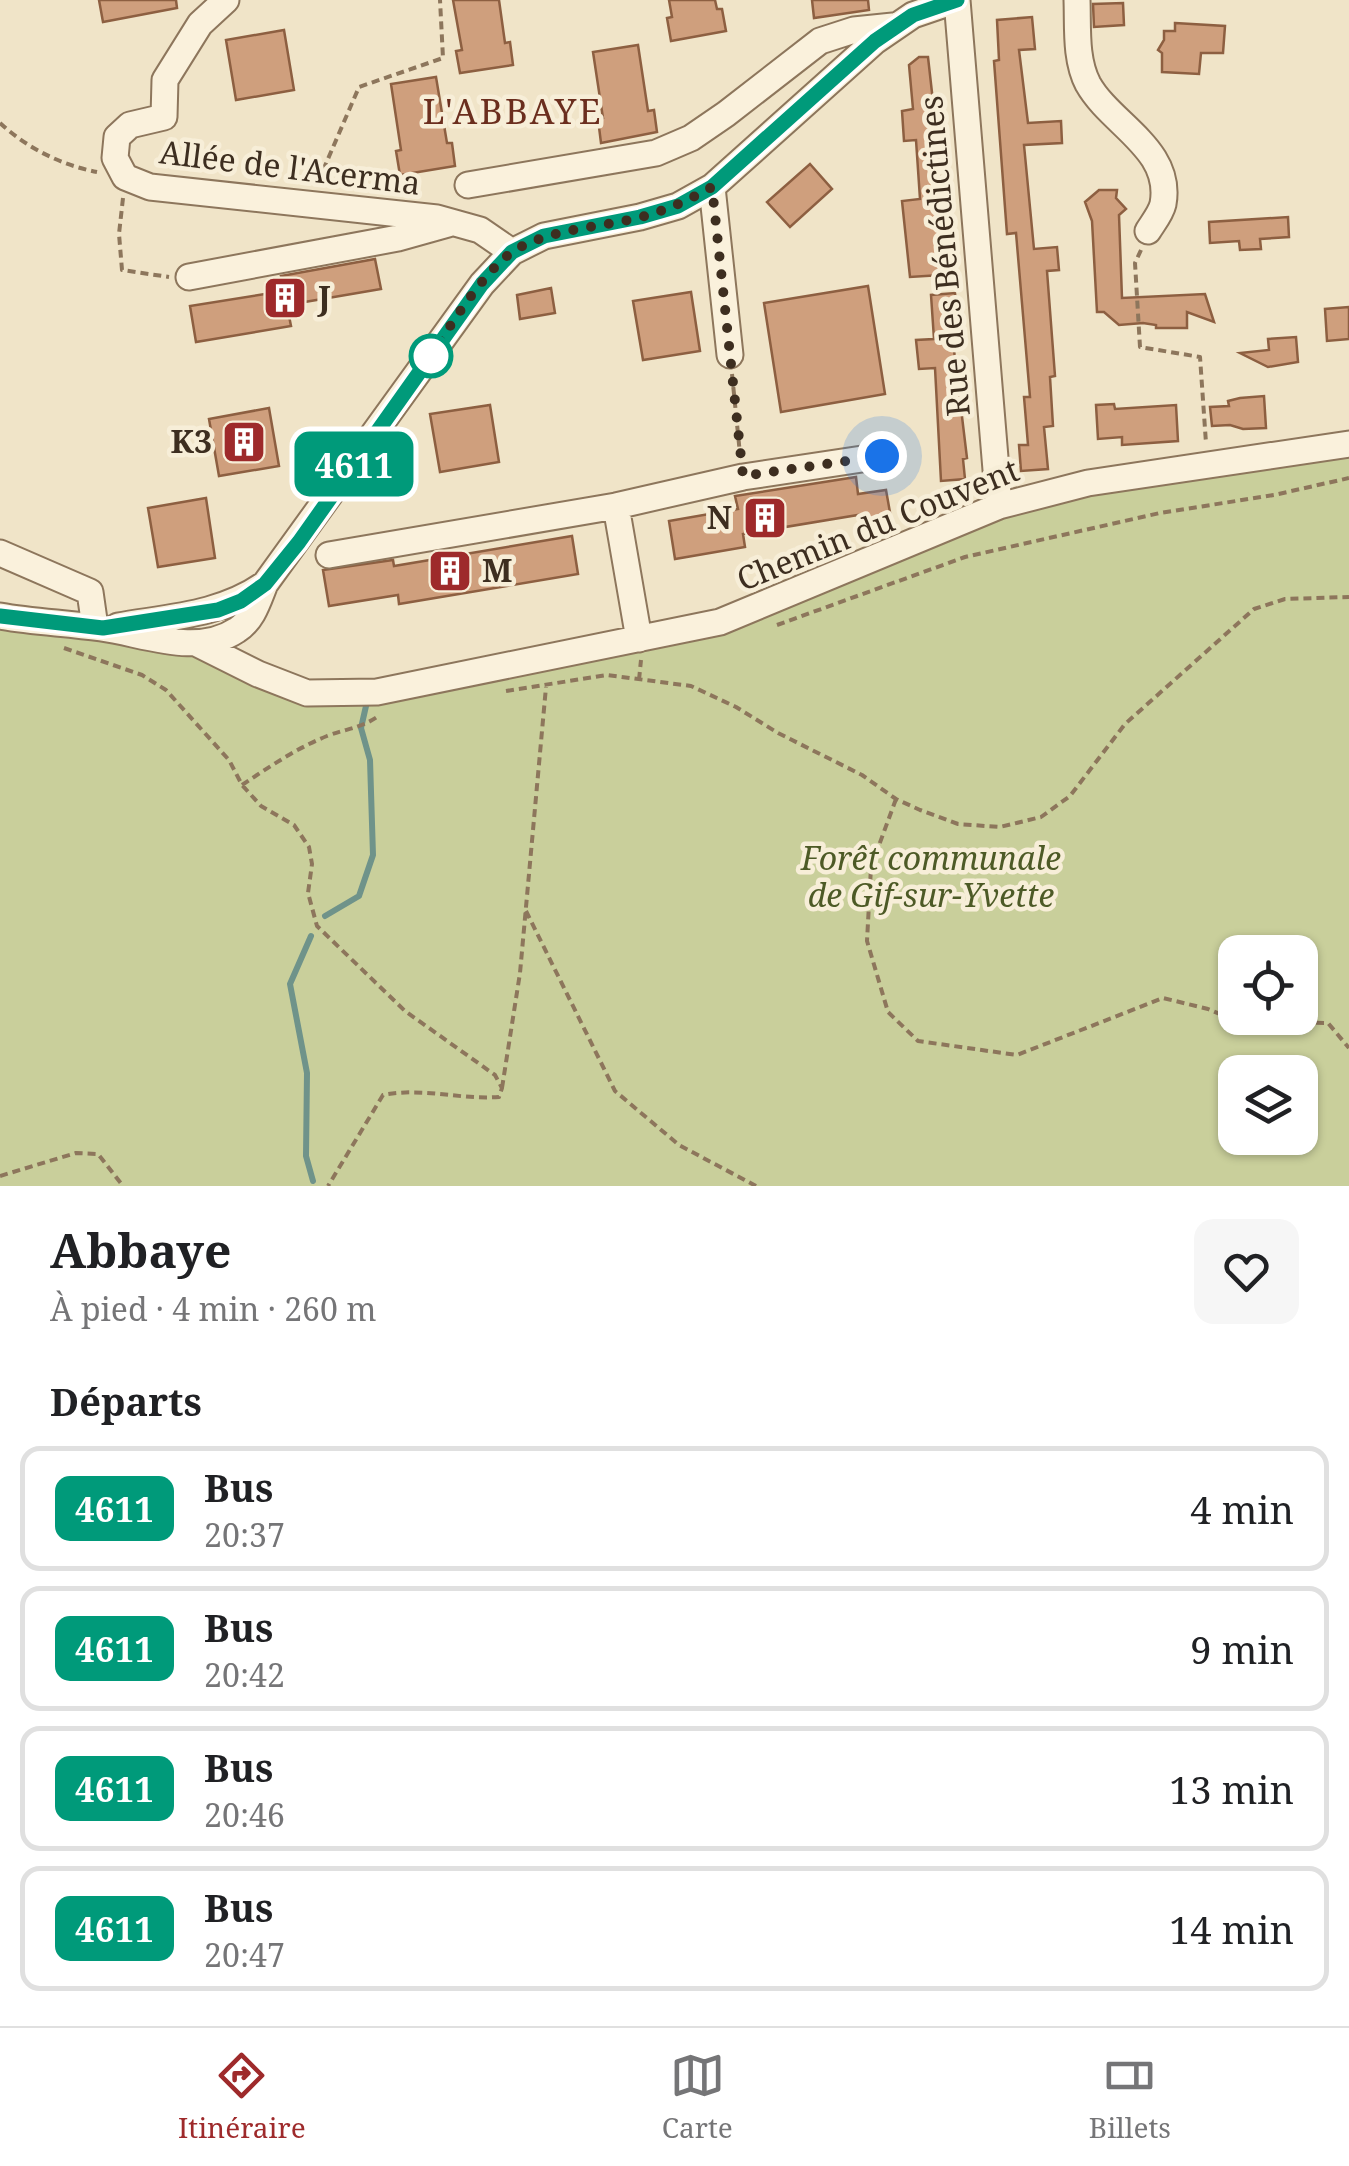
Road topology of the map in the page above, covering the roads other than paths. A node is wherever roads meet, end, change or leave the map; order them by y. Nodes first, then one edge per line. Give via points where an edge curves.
1 (226, 0) edge
2 (957, 0) edge
3 (1077, 0) edge
4 (896, 26) junction
5 (468, 185) dead end
6 (712, 187) junction
7 (452, 222) junction
8 (1148, 231) road end
9 (512, 252) junction
10 (189, 277) road end
11 (730, 355) road end
12 (1349, 444) edge
13 (882, 456) dead end
14 (616, 506) junction
15 (998, 506) junction
16 (0, 553) edge
17 (328, 555) dead end
18 (265, 584) junction
19 (218, 610) junction
20 (0, 616) edge
21 (242, 626) junction
22 (99, 628) junction
23 (179, 635) junction
24 (640, 639) junction
25 (255, 666) junction

1 - 7 street, Allée de l'Acerma via 200,24 165,80 164,117 130,125 118,137 114,158 125,177 150,187
2 - 4 street
2 - 15 street, Rue des Bénédictines
3 - 8 street via 1086,80 1157,161 1163,206
4 - 5 street via 820,42 691,138 656,153
4 - 6 street
6 - 9 street via 678,206 544,236
6 - 11 street
7 - 9 street, Allée de l'Acerma via 480,230
7 - 10 street
9 - 18 street
12 - 15 street, Chemin du Couvent via 1088,483
13 - 14 street via 743,476
14 - 17 street
14 - 24 street
15 - 24 street, Chemin du Couvent via 720,622
16 - 22 street via 90,592
18 - 19 street
18 - 21 street
19 - 21 street
19 - 23 street
20 - 22 street
21 - 23 street
21 - 25 street
22 - 23 street
23 - 25 street, Chemin du Couvent
24 - 25 street, Chemin du Couvent via 376,692 307,693

